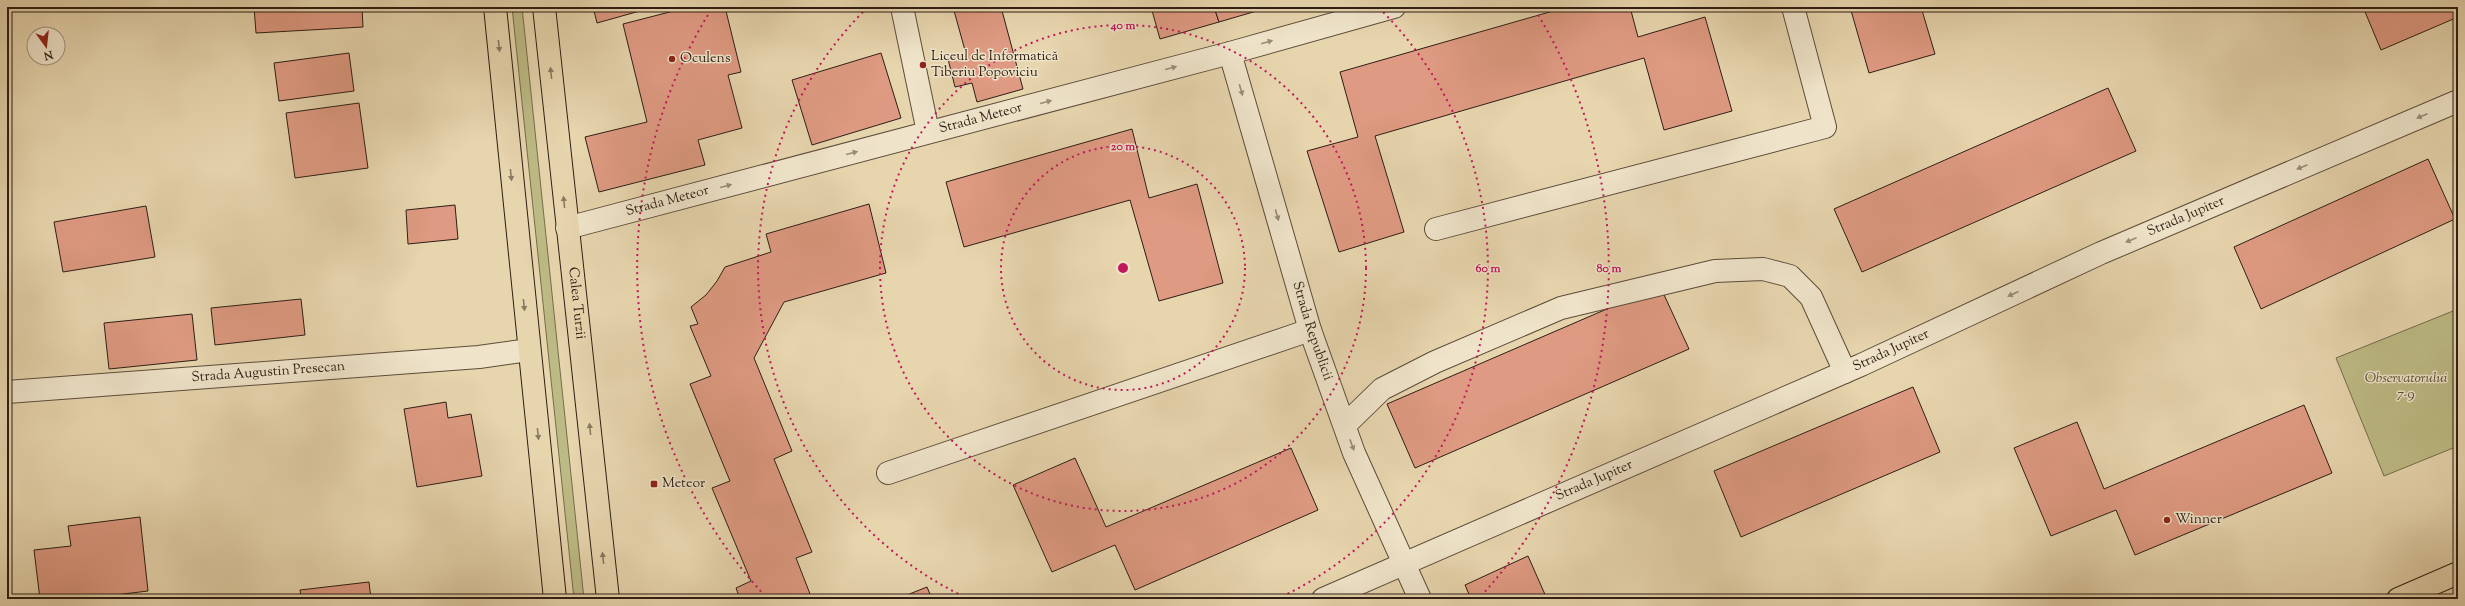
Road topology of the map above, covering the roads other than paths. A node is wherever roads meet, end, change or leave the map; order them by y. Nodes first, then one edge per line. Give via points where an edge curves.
1 (495, 7) edge
2 (544, 7) edge
3 (902, 7) edge
4 (1394, 7) edge
5 (1793, 7) edge
6 (1230, 53) junction
7 (2458, 101) edge
8 (928, 132) junction
9 (567, 228) junction
10 (1436, 229) dead end
11 (1310, 330) junction
12 (529, 350) junction
13 (1845, 372) junction
14 (7, 392) edge
15 (1345, 425) junction
16 (888, 473) dead end
17 (1404, 564) junction
18 (2458, 573) edge
19 (608, 598) edge
20 (555, 599) edge
21 (1323, 599) edge
22 (1420, 599) edge
23 (2398, 599) edge

1 -> 12 main road
9 -> 2 main road, Calea Turzii
3 - 8 street
6 -> 4 street, Strada Meteor
5 - 10 street via 1825,127
8 -> 6 street, Strada Meteor
6 -> 11 street, Strada Republicii
7 -> 13 street, Strada Jupiter via 2101,253
9 -> 8 street, Strada Meteor
19 -> 9 main road, Calea Turzii
11 - 15 street, Strada Republicii
11 - 16 street
12 - 14 street, Strada Augustin Presecan via 479,357
12 -> 20 main road
13 - 15 street via 1811,297 1790,276 1763,269 1714,271 1561,308 1435,362 1382,389
13 - 17 street, Strada Jupiter
15 -> 17 street, Strada Republicii via 1354,453
17 - 21 street, Strada Jupiter
17 - 22 street, Strada Republicii
18 - 23 main road

